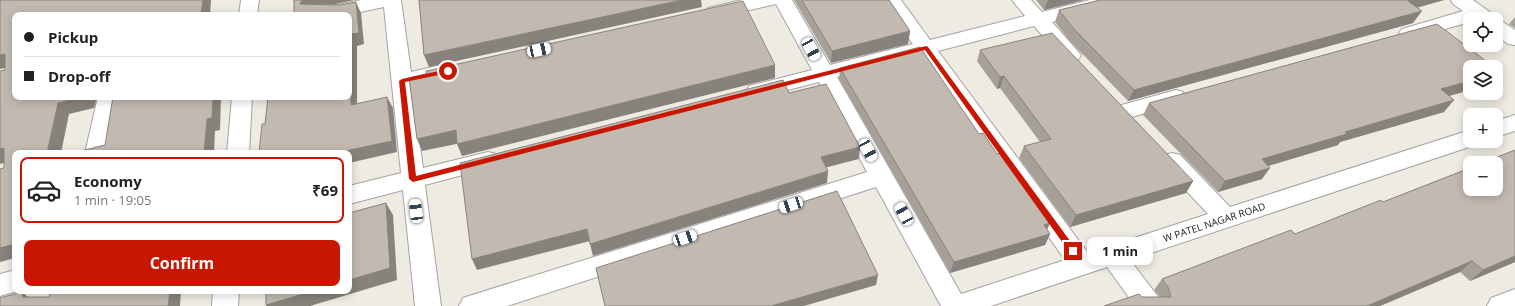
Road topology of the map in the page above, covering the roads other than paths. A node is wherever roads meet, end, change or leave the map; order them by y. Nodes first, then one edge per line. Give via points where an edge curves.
1 (250, 0) edge
2 (391, 0) edge
3 (769, 0) edge
4 (783, 0) edge
5 (891, 0) edge
6 (1021, 0) edge
7 (1113, 0) edge
8 (1460, 0) edge
9 (248, 12) edge
10 (331, 12) edge
11 (1477, 12) edge
12 (698, 16) edge
13 (1037, 20) junction
14 (1463, 21) edge
15 (1503, 31) edge
16 (1394, 37) edge
17 (1515, 39) edge
18 (926, 48) junction
19 (456, 69) edge
20 (1086, 71) edge
21 (825, 74) junction
22 (402, 81) junction
23 (1194, 92) edge
24 (741, 95) edge
25 (107, 100) edge
26 (242, 100) edge
27 (1515, 123) edge
28 (1503, 127) edge
29 (1141, 128) edge
30 (1463, 140) edge
31 (1157, 145) edge
32 (96, 150) edge
33 (238, 150) edge
34 (504, 156) edge
35 (882, 176) junction
36 (413, 179) junction
37 (352, 194) edge
38 (1226, 218) junction
39 (1112, 255) junction
40 (1082, 264) junction
41 (12, 282) edge
42 (0, 284) edge
43 (226, 294) edge
44 (1515, 300) edge
45 (225, 306) edge
46 (428, 306) edge
47 (472, 306) edge
48 (954, 306) edge
49 (958, 306) edge
50 (1150, 306) edge
51 (1500, 306) edge

1 - 9 street
2 - 10 street
2 - 22 street
3 - 12 street
4 - 21 street
5 - 18 street
6 - 13 street
7 - 13 street
8 - 11 street
13 - 18 street
13 - 20 street
14 - 16 street
15 - 17 street
18 - 21 street
18 - 40 street
19 - 22 street
21 - 24 street
21 - 35 street
22 - 36 street
23 - 29 street via 1119,105
25 - 32 street
26 - 33 street
27 - 28 street
30 - 38 street, W PATEL NAGAR ROAD
31 - 38 street
34 - 36 street
35 - 47 street
35 - 48 street
36 - 37 street
36 - 46 street
38 - 39 street, W PATEL NAGAR ROAD
39 - 40 street, W PATEL NAGAR ROAD
39 - 50 street
40 - 49 street, W PATEL NAGAR ROAD
41 - 42 street
43 - 45 street
44 - 51 street

